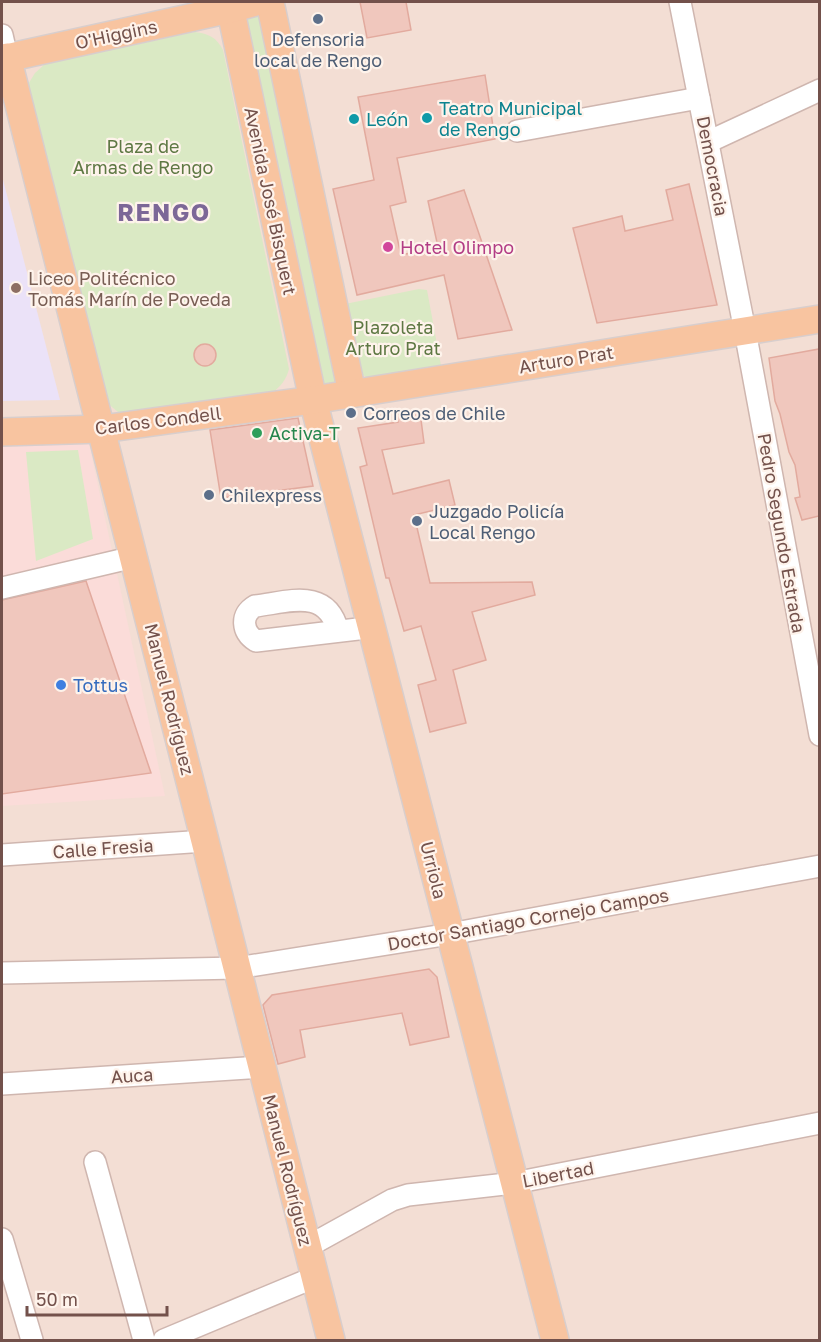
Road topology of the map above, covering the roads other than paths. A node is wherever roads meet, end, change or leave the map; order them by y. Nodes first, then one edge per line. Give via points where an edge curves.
1 (270, 2) edge
2 (680, 2) edge
3 (238, 4) edge
4 (3, 50) edge
5 (819, 90) edge
6 (699, 98) junction
7 (517, 131) dead end
8 (708, 142) junction
9 (819, 319) edge
10 (745, 331) junction
11 (352, 393) junction
12 (313, 400) junction
13 (102, 429) junction
14 (2, 432) edge
15 (134, 557) junction
16 (2, 588) edge
17 (371, 627) junction
18 (338, 631) dead end
19 (819, 735) edge
20 (205, 841) junction
21 (2, 855) edge
22 (819, 866) edge
23 (450, 934) junction
24 (237, 968) junction
25 (2, 973) edge
26 (262, 1067) junction
27 (2, 1084) edge
28 (819, 1124) edge
29 (95, 1162) dead end
30 (514, 1182) junction
31 (2, 1239) edge
32 (307, 1248) junction
33 (315, 1277) junction
34 (32, 1341) edge
35 (144, 1341) edge
36 (164, 1341) edge
37 (331, 1341) edge
38 (555, 1341) edge

1 - 11 main road
2 - 6 street, Democracia
3 - 4 main road, O'Higgins
3 - 12 main road, Avenida José Bisquert
4 - 13 main road, Manuel Rodríguez
5 - 8 street
6 - 7 street
6 - 8 street, Democracia
8 - 10 street, Democracia
9 - 10 main road, Arturo Prat
10 - 11 main road, Arturo Prat
10 - 19 street, Pedro Segundo Estrada
11 - 12 main road, Arturo Prat
12 - 13 main road, Carlos Condell
12 - 17 main road, Urriola
13 - 14 main road, Carlos Condell
13 - 15 main road, Manuel Rodríguez
15 - 16 street
15 - 20 main road, Manuel Rodríguez
17 - 18 street
17 - 23 main road, Urriola
20 - 21 street, Calle Fresia
20 - 24 main road, Manuel Rodríguez
22 - 23 street, Doctor Santiago Cornejo Campos
23 - 24 street, Doctor Santiago Cornejo Campos
23 - 30 main road, Urriola
24 - 25 street, Doctor Santiago Cornejo Campos
24 - 26 main road, Manuel Rodríguez
26 - 27 street, Auca
26 - 32 main road, Manuel Rodríguez
28 - 30 street, Libertad
29 - 35 street
30 - 32 street, Libertad via 400,1198
30 - 38 main road, Urriola
31 - 34 street
32 - 33 main road, Manuel Rodríguez
33 - 36 street
33 - 37 main road, Manuel Rodríguez

